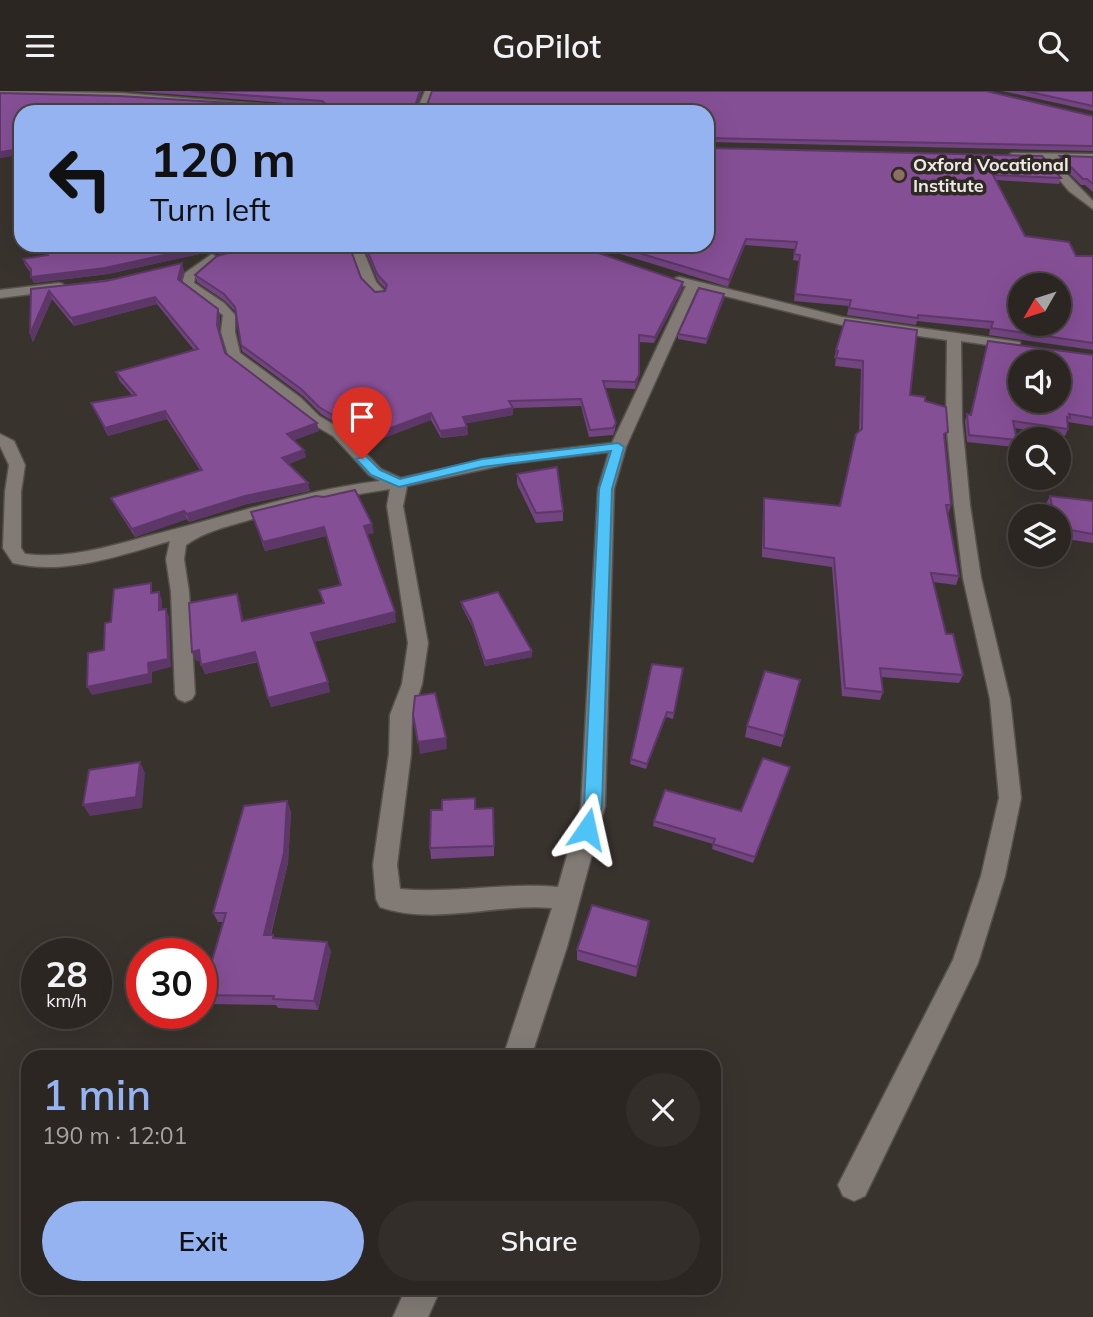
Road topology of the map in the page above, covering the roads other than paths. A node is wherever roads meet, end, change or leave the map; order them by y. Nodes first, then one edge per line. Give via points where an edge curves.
1 (236, 91) edge
2 (0, 93) edge
3 (225, 102) junction
4 (254, 105) edge
5 (1004, 156) edge
6 (1045, 157) junction
7 (1093, 157) edge
8 (1093, 206) edge
9 (358, 252) edge
10 (187, 264) edge
11 (668, 277) edge
12 (693, 285) junction
13 (71, 286) edge
14 (380, 292) edge
15 (0, 294) edge
16 (954, 338) junction
17 (1033, 348) edge
18 (0, 439) edge
19 (618, 447) junction
20 (399, 483) junction
21 (194, 531) junction
22 (185, 694) dead end
23 (568, 899) junction
24 (519, 1050) edge
25 (854, 1185) dead end
26 (421, 1295) edge
27 (410, 1317) edge

1 - 3 street
2 - 3 street via 69,92
3 - 4 street
5 - 6 street
6 - 7 street
6 - 8 street
9 - 14 street via 370,283
10 - 20 street via 218,257 189,276 188,285 229,315 234,355 338,433 375,472
11 - 12 street
12 - 16 street via 842,321
12 - 19 street
13 - 15 street
16 - 17 street
16 - 25 street via 954,421 962,505 972,579 1000,699 1010,798 993,876 965,963
18 - 21 street via 8,444 18,465 12,548 19,559 35,563
19 - 20 street via 482,463
19 - 23 street via 606,489 593,806
20 - 21 street via 338,491
20 - 23 street via 394,506 418,643 412,684 401,715 385,865 389,899 430,903 524,895
21 - 22 street via 178,543 175,559
23 - 24 street
26 - 27 street

